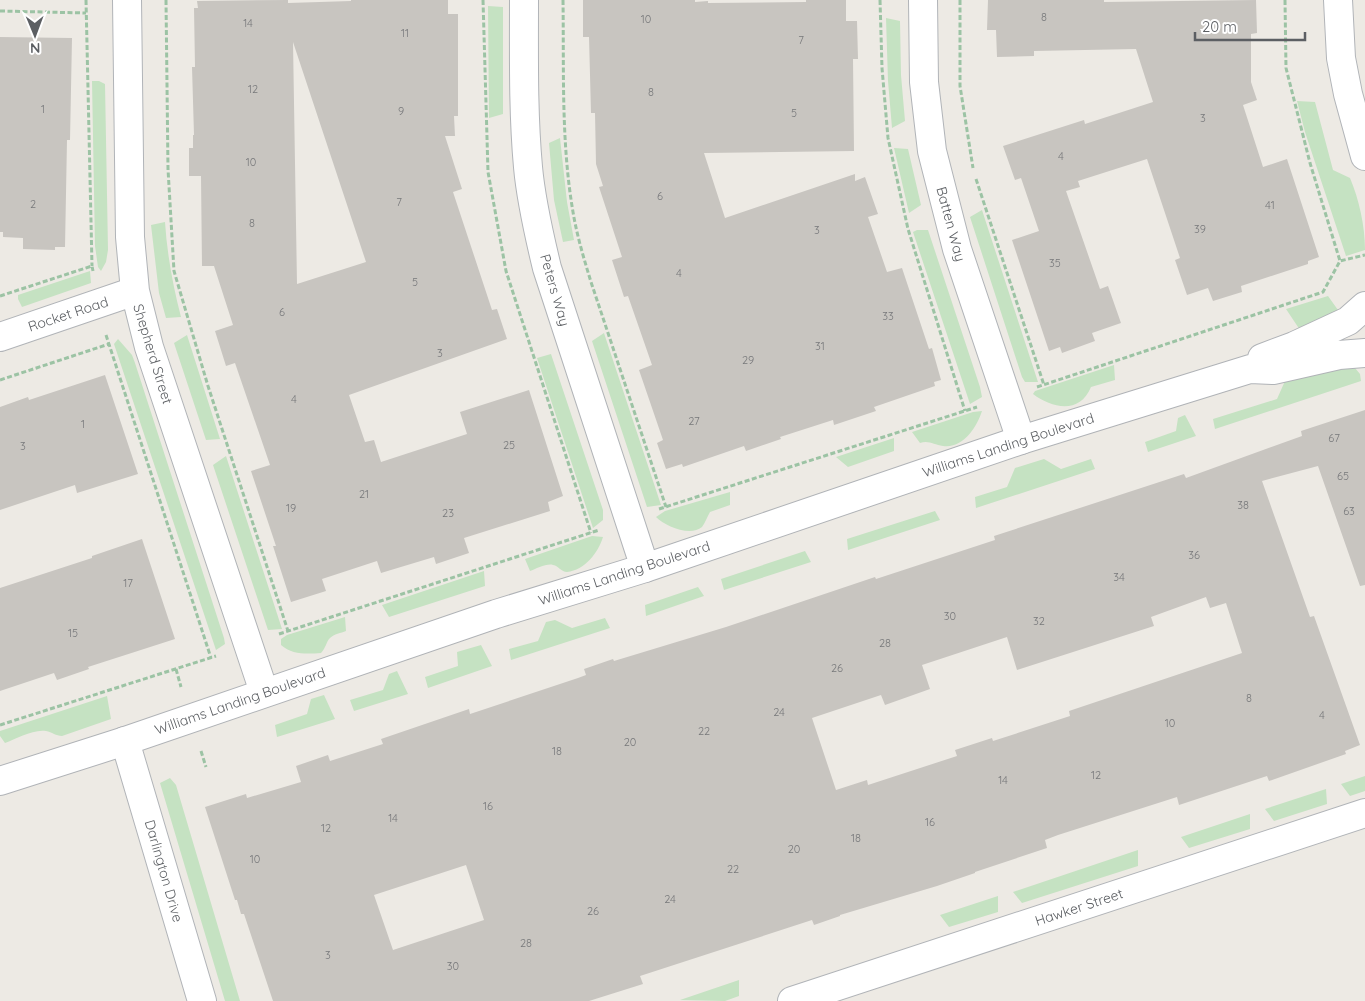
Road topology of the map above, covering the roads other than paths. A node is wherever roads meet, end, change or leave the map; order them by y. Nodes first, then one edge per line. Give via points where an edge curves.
1 (127, 0) edge
2 (524, 0) edge
3 (923, 0) edge
4 (1338, 0) edge
5 (1365, 156) edge
6 (135, 291) junction
7 (1365, 306) edge
8 (0, 337) edge
9 (1365, 354) edge
10 (1250, 369) junction
11 (1021, 440) junction
12 (645, 568) junction
13 (264, 692) junction
14 (125, 741) junction
15 (0, 781) edge
16 (1365, 814) edge
17 (202, 1001) edge
18 (792, 1001) edge

1 - 6 street, Shepherd Street via 130,238
2 - 12 street, Peters Way via 525,123 535,218 547,268
3 - 11 street, Batten Way via 924,82 932,151 956,249
4 - 5 street via 1341,58
6 - 8 street, Rocket Road
6 - 13 street, Shepherd Street via 149,347
7 - 10 street, Williams Landing Boulevard via 1348,321 1264,356
9 - 10 street, Williams Landing Boulevard via 1273,370
10 - 11 street, Williams Landing Boulevard
11 - 12 street, Williams Landing Boulevard
12 - 13 street, Williams Landing Boulevard
13 - 14 street, Williams Landing Boulevard
14 - 15 street, Williams Landing Boulevard
14 - 17 street, Darlington Drive
16 - 18 street, Hawker Street

